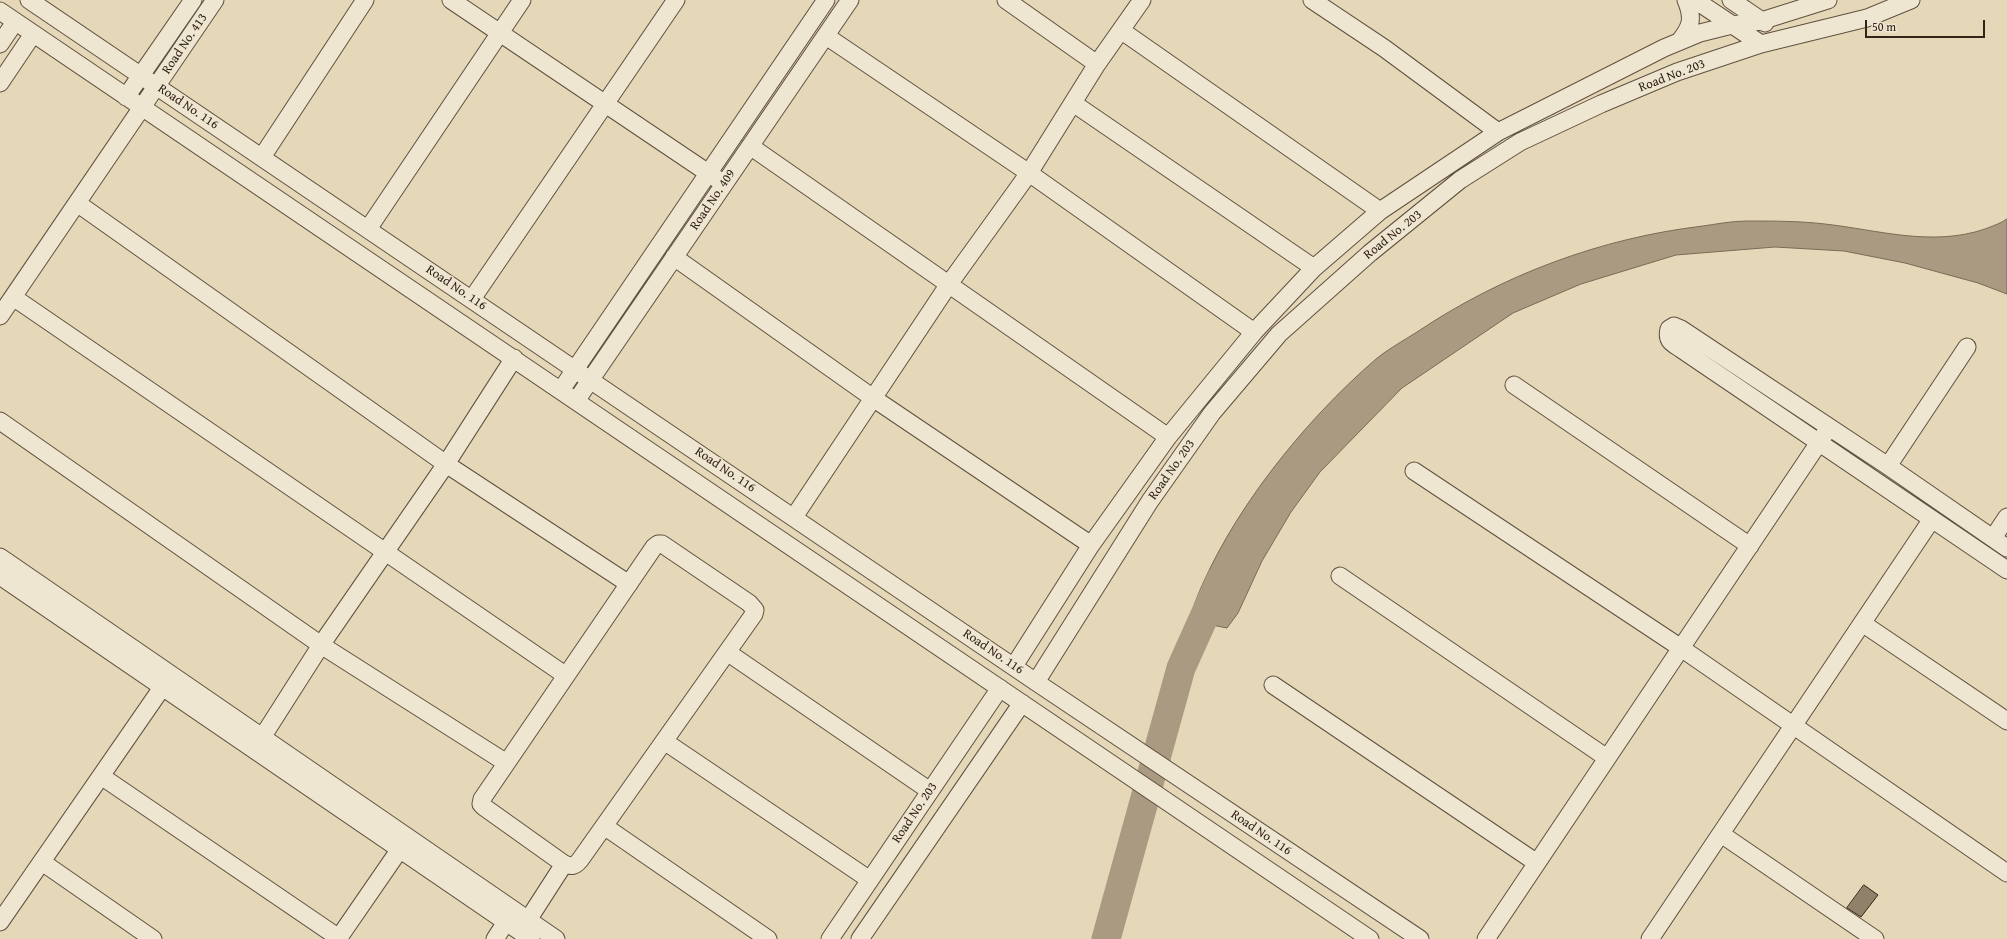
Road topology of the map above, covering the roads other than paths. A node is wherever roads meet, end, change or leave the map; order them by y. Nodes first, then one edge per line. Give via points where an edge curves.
1 (29, 0) edge
2 (193, 0) edge
3 (215, 0) edge
4 (365, 0) edge
5 (450, 0) edge
6 (522, 0) edge
7 (676, 0) edge
8 (826, 0) edge
9 (850, 0) edge
10 (1006, 0) edge
11 (1142, 0) edge
12 (1312, 0) edge
13 (1686, 0) edge
14 (1695, 0) edge
15 (1730, 0) edge
16 (1828, 0) edge
17 (1911, 0) edge
18 (0, 11) edge
19 (1761, 20) junction
20 (15, 22) junction
21 (1732, 25) junction
22 (1122, 31) junction
23 (499, 33) junction
24 (34, 34) junction
25 (826, 36) junction
26 (1786, 37) junction
27 (1679, 42) junction
28 (0, 44) edge
29 (1761, 44) junction
30 (1097, 64) junction
31 (141, 75) junction
32 (0, 83) edge
33 (156, 86) junction
34 (126, 97) junction
35 (1072, 103) junction
36 (605, 104) junction
37 (142, 107) junction
38 (1498, 132) junction
39 (750, 146) junction
40 (262, 157) junction
41 (708, 173) junction
42 (1028, 173) junction
43 (724, 184) junction
44 (77, 203) junction
45 (1380, 211) junction
46 (368, 229) junction
47 (674, 257) junction
48 (1314, 268) junction
49 (949, 284) junction
50 (13, 297) junction
51 (472, 299) junction
52 (0, 316) edge
53 (1254, 332) junction
54 (1967, 347) dead end
55 (514, 358) junction
56 (575, 369) junction
57 (591, 379) junction
58 (1514, 385) dead end
59 (561, 390) junction
60 (873, 398) junction
61 (576, 401) junction
62 (0, 421) edge
63 (1829, 427) junction
64 (1168, 437) junction
65 (1820, 442) junction
66 (446, 464) junction
67 (1888, 466) junction
68 (1414, 471) dead end
69 (794, 517) junction
70 (2007, 517) edge
71 (1932, 519) junction
72 (1993, 538) junction
73 (1091, 545) junction
74 (1750, 546) junction
75 (2007, 548) edge
76 (386, 552) junction
77 (0, 557) edge
78 (2007, 570) edge
79 (0, 576) edge
80 (1340, 576) dead end
81 (629, 584) junction
82 (1862, 623) junction
83 (322, 645) junction
84 (1681, 648) junction
85 (727, 652) junction
86 (1014, 666) junction
87 (565, 675) junction
88 (167, 681) junction
89 (1036, 682) junction
90 (1273, 685) dead end
91 (1000, 688) junction
92 (1022, 703) junction
93 (2007, 721) edge
94 (1794, 725) junction
95 (664, 741) junction
96 (258, 744) junction
97 (1607, 758) junction
98 (505, 762) junction
99 (101, 776) junction
100 (930, 791) junction
101 (604, 826) junction
102 (1721, 834) junction
103 (400, 849) junction
104 (42, 862) junction
105 (1537, 863) junction
106 (564, 864) junction
107 (2007, 873) edge
108 (870, 880) junction
109 (528, 920) junction
110 (0, 922) edge
111 (506, 922) junction
112 (338, 938) edge
113 (153, 939) edge
114 (495, 939) edge
115 (531, 939) edge
116 (556, 939) edge
117 (768, 939) edge
118 (830, 939) edge
119 (860, 939) edge
120 (1370, 939) edge
121 (1420, 939) edge
122 (1486, 939) edge
123 (1650, 939) edge
124 (1875, 939) edge

1 - 31 street, Road No. 116
2 - 31 street, Road No. 413
3 - 33 street, Road No. 413
4 - 40 street
5 - 23 street
6 - 23 street
7 - 36 street
8 - 41 street, Road No. 409
9 - 25 street, Road No. 409
10 - 30 street
11 - 22 street
12 - 38 street via 1384,48
13 - 27 street via 1691,17 1688,29
14 - 21 street
15 - 19 street
16 - 19 street
17 - 26 street, Road No. 203 via 1867,18
18 - 20 street, Road No. 116
19 - 21 street
19 - 26 street
20 - 24 street, Road No. 116
20 - 28 street
21 - 27 street via 1700,32
21 - 29 street
22 - 30 street
22 - 45 street
23 - 36 street
23 - 46 street
24 - 32 street
24 - 34 street, Road No. 116
25 - 39 street, Road No. 409
25 - 42 street
26 - 29 street, Road No. 203
27 - 38 street
29 - 89 street, Road No. 203 via 1676,72 1520,142 1460,180 1370,253 1279,334 1212,413 1150,500
30 - 35 street
31 - 33 street, Road No. 116
31 - 34 street, Road No. 413
33 - 37 street, Road No. 413
33 - 40 street, Road No. 116
34 - 37 street, Road No. 116
35 - 42 street
35 - 48 street
36 - 41 street
36 - 51 street
37 - 44 street, Road No. 413
37 - 55 street, Road No. 116
38 - 45 street
39 - 43 street, Road No. 409
39 - 49 street
40 - 46 street, Road No. 116
41 - 43 street
41 - 56 street, Road No. 409
42 - 49 street
42 - 53 street
43 - 47 street, Road No. 409
44 - 50 street, Road No. 413
44 - 66 street
45 - 48 street
46 - 51 street, Road No. 116
47 - 57 street, Road No. 409
47 - 60 street
48 - 53 street
49 - 60 street
49 - 64 street
50 - 52 street, Road No. 413
50 - 76 street
51 - 56 street, Road No. 116
53 - 64 street
54 - 67 street
55 - 59 street, Road No. 116
55 - 66 street
56 - 57 street, Road No. 116
56 - 59 street, Road No. 409
57 - 61 street, Road No. 409
57 - 69 street, Road No. 116
58 - 74 street
59 - 61 street, Road No. 116
60 - 69 street
60 - 73 street
61 - 91 street, Road No. 116
62 - 83 street
63 - 65 street
63 - 65 street via 1681,329 1674,326 1668,329 1668,341
63 - 67 street
64 - 73 street
65 - 71 street
65 - 74 street
66 - 76 street
66 - 81 street
67 - 72 street
68 - 84 street
69 - 86 street, Road No. 116
70 - 72 street
71 - 78 street
71 - 82 street
72 - 75 street
73 - 86 street
74 - 84 street
76 - 83 street
76 - 87 street
77 - 88 street
79 - 88 street
80 - 97 street
81 - 85 street via 654,547 662,544 749,603 755,610 754,614
81 - 87 street
82 - 93 street
82 - 94 street
83 - 96 street
83 - 98 street
84 - 94 street
84 - 97 street
85 - 95 street
85 - 100 street
86 - 89 street, Road No. 116
87 - 98 street
88 - 96 street
88 - 99 street
89 - 121 street, Road No. 116
90 - 105 street
91 - 92 street, Road No. 116
91 - 100 street, Road No. 203
92 - 119 street, Road No. 203
92 - 120 street, Road No. 116
94 - 102 street
94 - 107 street
95 - 101 street
95 - 108 street
96 - 103 street
96 - 109 street
97 - 105 street
98 - 106 street via 481,804
99 - 104 street
99 - 112 street
100 - 108 street, Road No. 203
101 - 106 street via 575,866
101 - 117 street
102 - 123 street
102 - 124 street
103 - 111 street
103 - 112 street
104 - 110 street
104 - 113 street
105 - 122 street
106 - 109 street
108 - 118 street, Road No. 203
109 - 116 street
111 - 114 street
111 - 115 street

